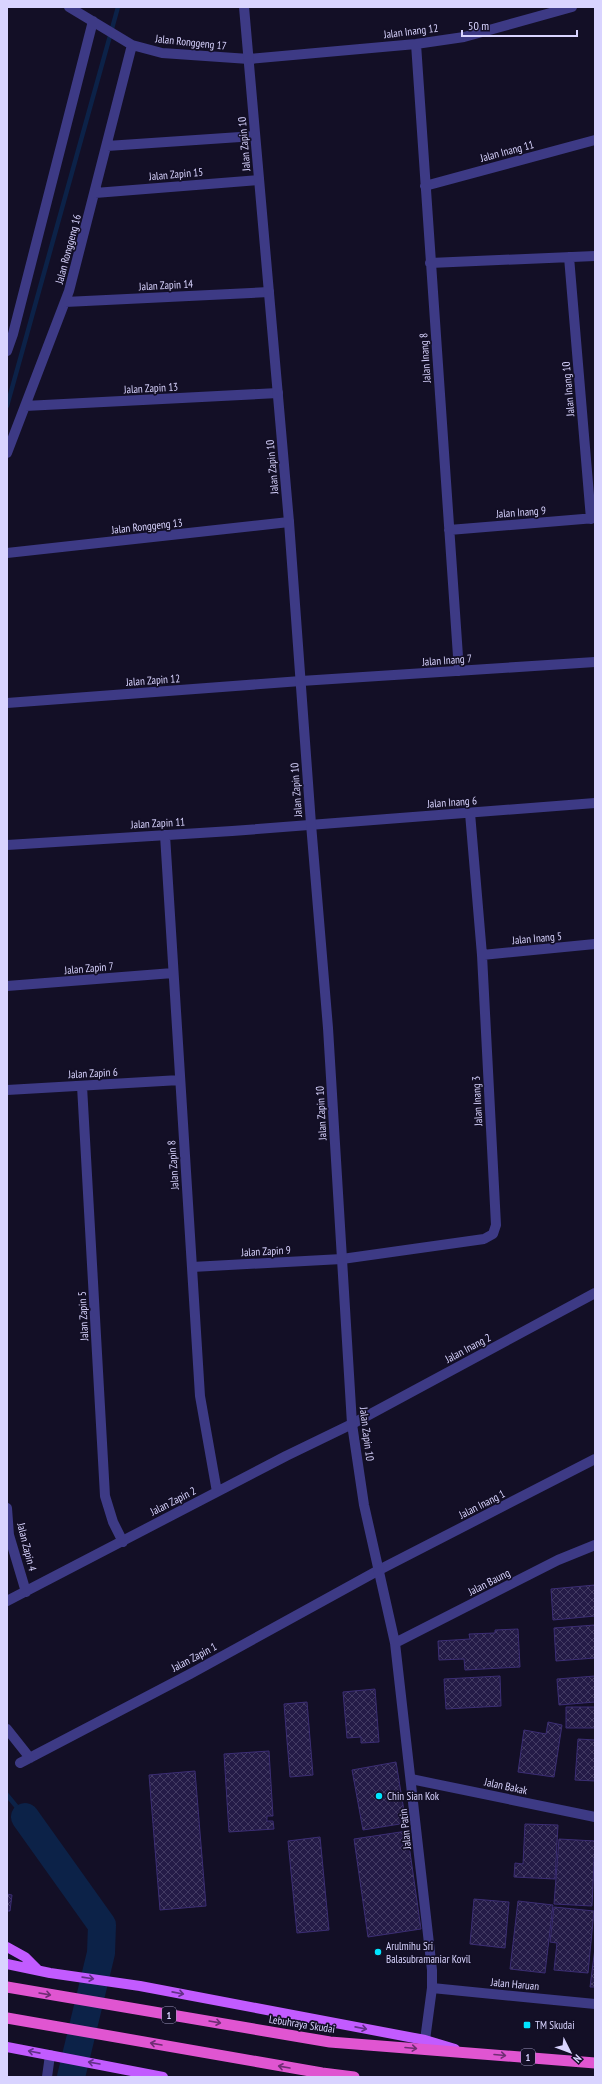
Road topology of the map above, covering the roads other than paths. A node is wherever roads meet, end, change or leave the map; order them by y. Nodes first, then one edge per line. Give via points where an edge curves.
1 (69, 7) edge
2 (244, 7) edge
3 (572, 7) edge
4 (97, 24) junction
5 (416, 44) junction
6 (132, 45) junction
7 (249, 59) junction
8 (255, 136) junction
9 (595, 140) edge
10 (107, 146) junction
11 (259, 180) junction
12 (425, 186) junction
13 (95, 193) junction
14 (595, 256) edge
15 (569, 257) junction
16 (430, 263) junction
17 (269, 292) junction
18 (65, 302) junction
19 (7, 350) edge
20 (278, 393) junction
21 (25, 406) junction
22 (7, 453) edge
23 (593, 519) edge
24 (289, 522) junction
25 (449, 530) junction
26 (7, 553) edge
27 (595, 662) edge
28 (459, 671) junction
29 (301, 681) junction
30 (7, 703) edge
31 (595, 803) edge
32 (470, 813) junction
33 (311, 824) junction
34 (165, 835) junction
35 (7, 844) edge
36 (595, 944) edge
37 (482, 955) junction
38 (173, 973) junction
39 (7, 986) edge
40 (180, 1080) junction
41 (82, 1086) junction
42 (7, 1090) edge
43 (342, 1259) junction
44 (192, 1267) junction
45 (595, 1293) edge
46 (352, 1424) junction
47 (595, 1460) edge
48 (217, 1492) junction
49 (7, 1508) edge
50 (123, 1542) junction
51 (595, 1544) edge
52 (379, 1570) junction
53 (26, 1592) junction
54 (7, 1601) edge
55 (395, 1643) junction
56 (7, 1728) edge
57 (30, 1758) junction
58 (20, 1763) dead end
59 (411, 1779) junction
60 (595, 1817) edge
61 (7, 1947) edge
62 (7, 1964) edge
63 (38, 1970) junction
64 (7, 1987) edge
65 (432, 1988) junction
66 (595, 2004) edge
67 (7, 2018) edge
68 (425, 2040) junction
69 (7, 2047) edge
70 (461, 2051) junction
71 (50, 2055) junction
72 (595, 2063) edge
73 (47, 2077) edge
74 (164, 2077) edge
75 (354, 2077) edge

1 - 4 street, Jalan Ronggeng 17
2 - 7 street, Jalan Zapin 10
3 - 5 street, Jalan Inang 12 via 464,37
4 - 6 street, Jalan Ronggeng 17
4 - 19 street
5 - 7 street, Jalan Inang 12
5 - 12 street, Jalan Inang 8
6 - 7 street, Jalan Ronggeng 17 via 162,53
6 - 10 street, Jalan Ronggeng 16
7 - 8 street, Jalan Zapin 10
8 - 10 street
8 - 11 street, Jalan Zapin 10
9 - 12 street, Jalan Inang 11
10 - 13 street, Jalan Ronggeng 16
11 - 13 street, Jalan Zapin 15
11 - 17 street, Jalan Zapin 10
12 - 16 street, Jalan Inang 8
13 - 18 street, Jalan Ronggeng 16
14 - 15 street
15 - 16 street
15 - 23 street, Jalan Inang 10
16 - 25 street, Jalan Inang 8
17 - 18 street, Jalan Zapin 14
17 - 20 street, Jalan Zapin 10
18 - 21 street, Jalan Ronggeng 16
20 - 21 street, Jalan Zapin 13
20 - 24 street, Jalan Zapin 10
21 - 22 street, Jalan Ronggeng 16
23 - 25 street, Jalan Inang 9
24 - 26 street, Jalan Ronggeng 13
24 - 29 street, Jalan Zapin 10
25 - 28 street, Jalan Inang 8
27 - 28 street, Jalan Inang 7
28 - 29 street, Jalan Inang 7
29 - 30 street, Jalan Zapin 12
29 - 33 street, Jalan Zapin 10
31 - 32 street, Jalan Inang 6
32 - 33 street, Jalan Inang 6
32 - 37 street, Jalan Inang 3
33 - 34 street, Jalan Zapin 11
33 - 43 street, Jalan Zapin 10 via 328,1028
34 - 35 street, Jalan Zapin 11
34 - 38 street, Jalan Zapin 8
36 - 37 street, Jalan Inang 5
37 - 43 street, Jalan Inang 3 via 496,1225 493,1234 484,1239
38 - 39 street, Jalan Zapin 7
38 - 40 street, Jalan Zapin 8
40 - 41 street, Jalan Zapin 6
40 - 44 street, Jalan Zapin 8
41 - 42 street, Jalan Zapin 6
41 - 50 street, Jalan Zapin 5 via 105,1496 113,1522
43 - 44 street, Jalan Zapin 9
43 - 46 street, Jalan Zapin 10
44 - 48 street, Jalan Zapin 8 via 200,1396
45 - 46 street, Jalan Inang 2
46 - 48 street, Jalan Zapin 2
46 - 52 street, Jalan Zapin 10 via 364,1505
47 - 52 street, Jalan Inang 1
48 - 50 street, Jalan Zapin 2
49 - 53 street, Jalan Zapin 4 via 9,1535
50 - 53 street, Jalan Zapin 2
51 - 55 street, Jalan Baung via 558,1560
52 - 55 street, Jalan Patin
52 - 57 street, Jalan Zapin 1
53 - 54 street, Jalan Zapin 2
55 - 59 street, Jalan Patin
56 - 57 street
57 - 58 street, Jalan Zapin 1
59 - 60 street, Jalan Bakak
59 - 65 street, Jalan Patin
61 - 63 main road via 25,1957
62 - 63 main road
63 -> 68 main road via 140,1986
64 -> 70 highway, Lebuhraya Skudai / 1 via 330,2042
65 - 66 street, Jalan Haruan
65 - 68 street, Jalan Patin
75 -> 67 highway
68 - 70 main road
71 -> 69 main road
70 -> 72 highway, Lebuhraya Skudai / 1
71 - 73 street
74 -> 71 main road

